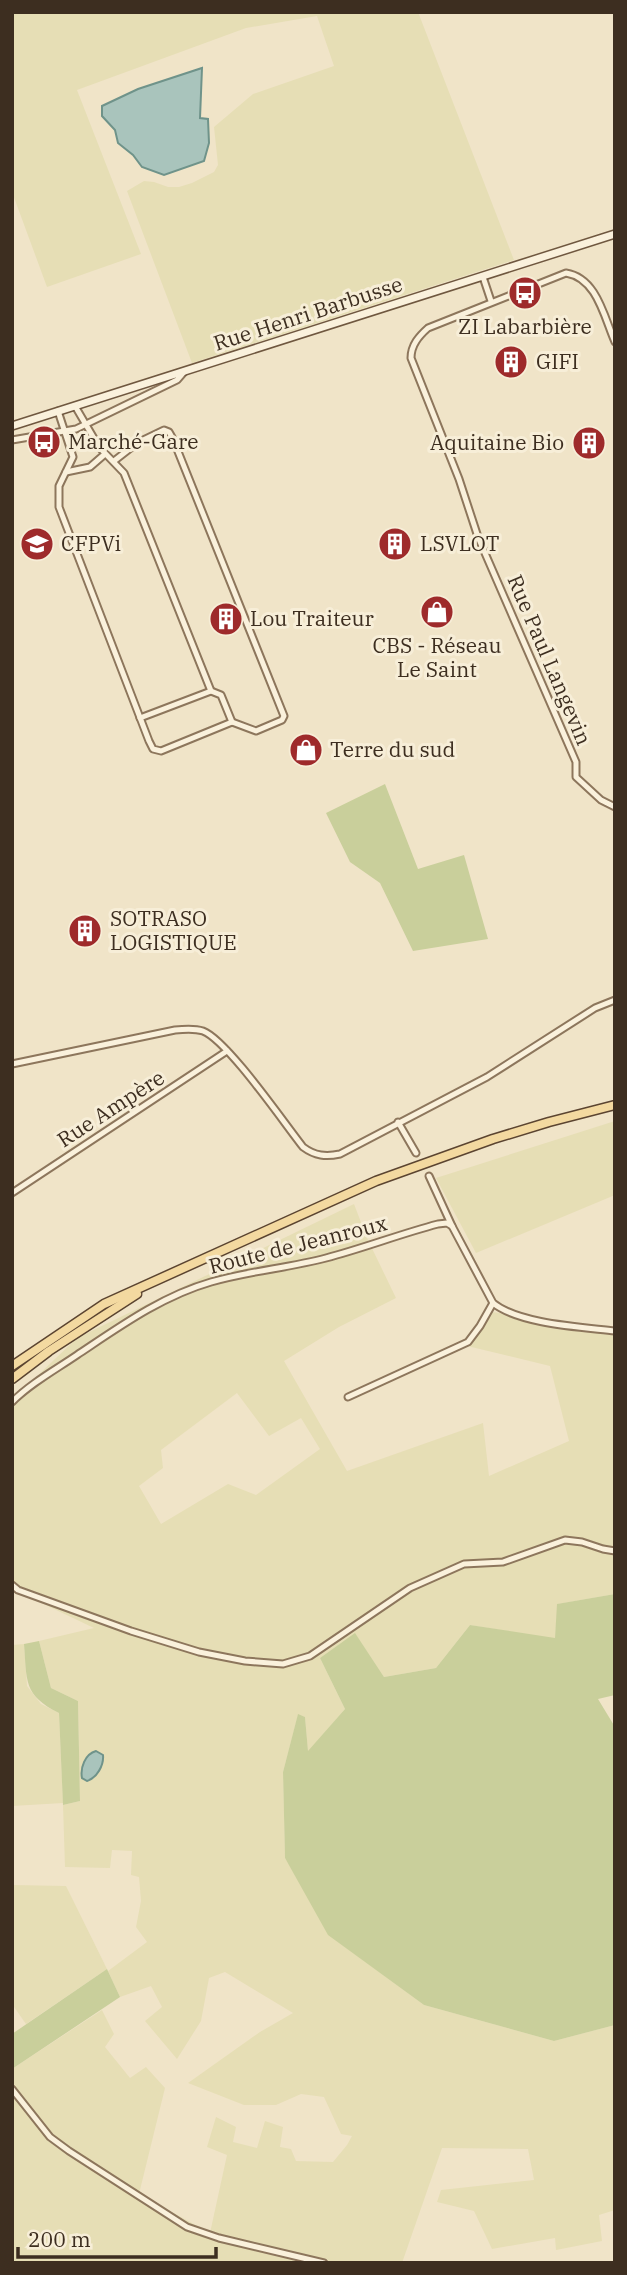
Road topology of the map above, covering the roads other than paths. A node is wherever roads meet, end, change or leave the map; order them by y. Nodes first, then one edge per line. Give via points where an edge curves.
1 (615, 234) edge
2 (483, 277) junction
3 (491, 301) junction
4 (615, 342) edge
5 (184, 372) junction
6 (75, 406) junction
7 (58, 411) junction
8 (12, 426) edge
9 (86, 426) junction
10 (66, 432) junction
11 (12, 440) edge
12 (105, 454) junction
13 (114, 461) junction
14 (66, 472) junction
15 (211, 691) junction
16 (140, 718) junction
17 (232, 722) junction
18 (615, 807) edge
19 (615, 1000) edge
20 (227, 1051) junction
21 (12, 1064) edge
22 (615, 1105) edge
23 (398, 1122) junction
24 (416, 1153) dead end
25 (429, 1176) dead end
26 (12, 1194) edge
27 (452, 1226) junction
28 (157, 1281) junction
29 (493, 1303) junction
30 (615, 1331) edge
31 (12, 1366) edge
32 (12, 1379) edge
33 (348, 1397) dead end
34 (12, 1402) edge
35 (615, 1550) edge
36 (12, 1585) edge
37 (12, 2089) edge
38 (324, 2263) edge

1 - 2 main road, Rue Henri Barbusse
2 - 3 street
2 - 5 main road, Rue Henri Barbusse
3 - 4 street via 560,274 573,274 594,291
3 - 18 street, Rue Paul Langevin via 428,328 419,336 411,358 478,537 576,762 576,776
5 - 6 main road, Rue Henri Barbusse
5 - 9 street via 177,380
6 - 7 main road, Rue Henri Barbusse
6 - 9 street
7 - 8 main road, Rue Henri Barbusse
7 - 10 street
9 - 10 street
9 - 12 street
10 - 11 street
10 - 14 street via 73,457
12 - 13 street
12 - 14 street via 90,467
13 - 15 street via 124,473
13 - 17 street via 164,430 173,439 284,716 256,731
14 - 16 street via 58,494 59,507
15 - 16 street
15 - 17 street via 221,695
16 - 17 street via 153,749 161,751
19 - 23 street via 488,1077
20 - 21 street via 215,1038 189,1029
20 - 23 street via 310,1153 341,1154
20 - 26 street, Rue Ampère
22 - 28 main road via 493,1139 376,1181
23 - 24 street
25 - 27 street
27 - 29 street
27 - 34 street, Route de Jeanroux via 438,1224 327,1258 188,1289 122,1326
28 - 31 main road via 104,1304
28 - 32 main road
29 - 30 street via 504,1312
29 - 33 street via 468,1342
35 - 36 street via 565,1540 503,1562 464,1564 411,1588 310,1656 283,1664 199,1652
37 - 38 street via 50,2137 187,2227

